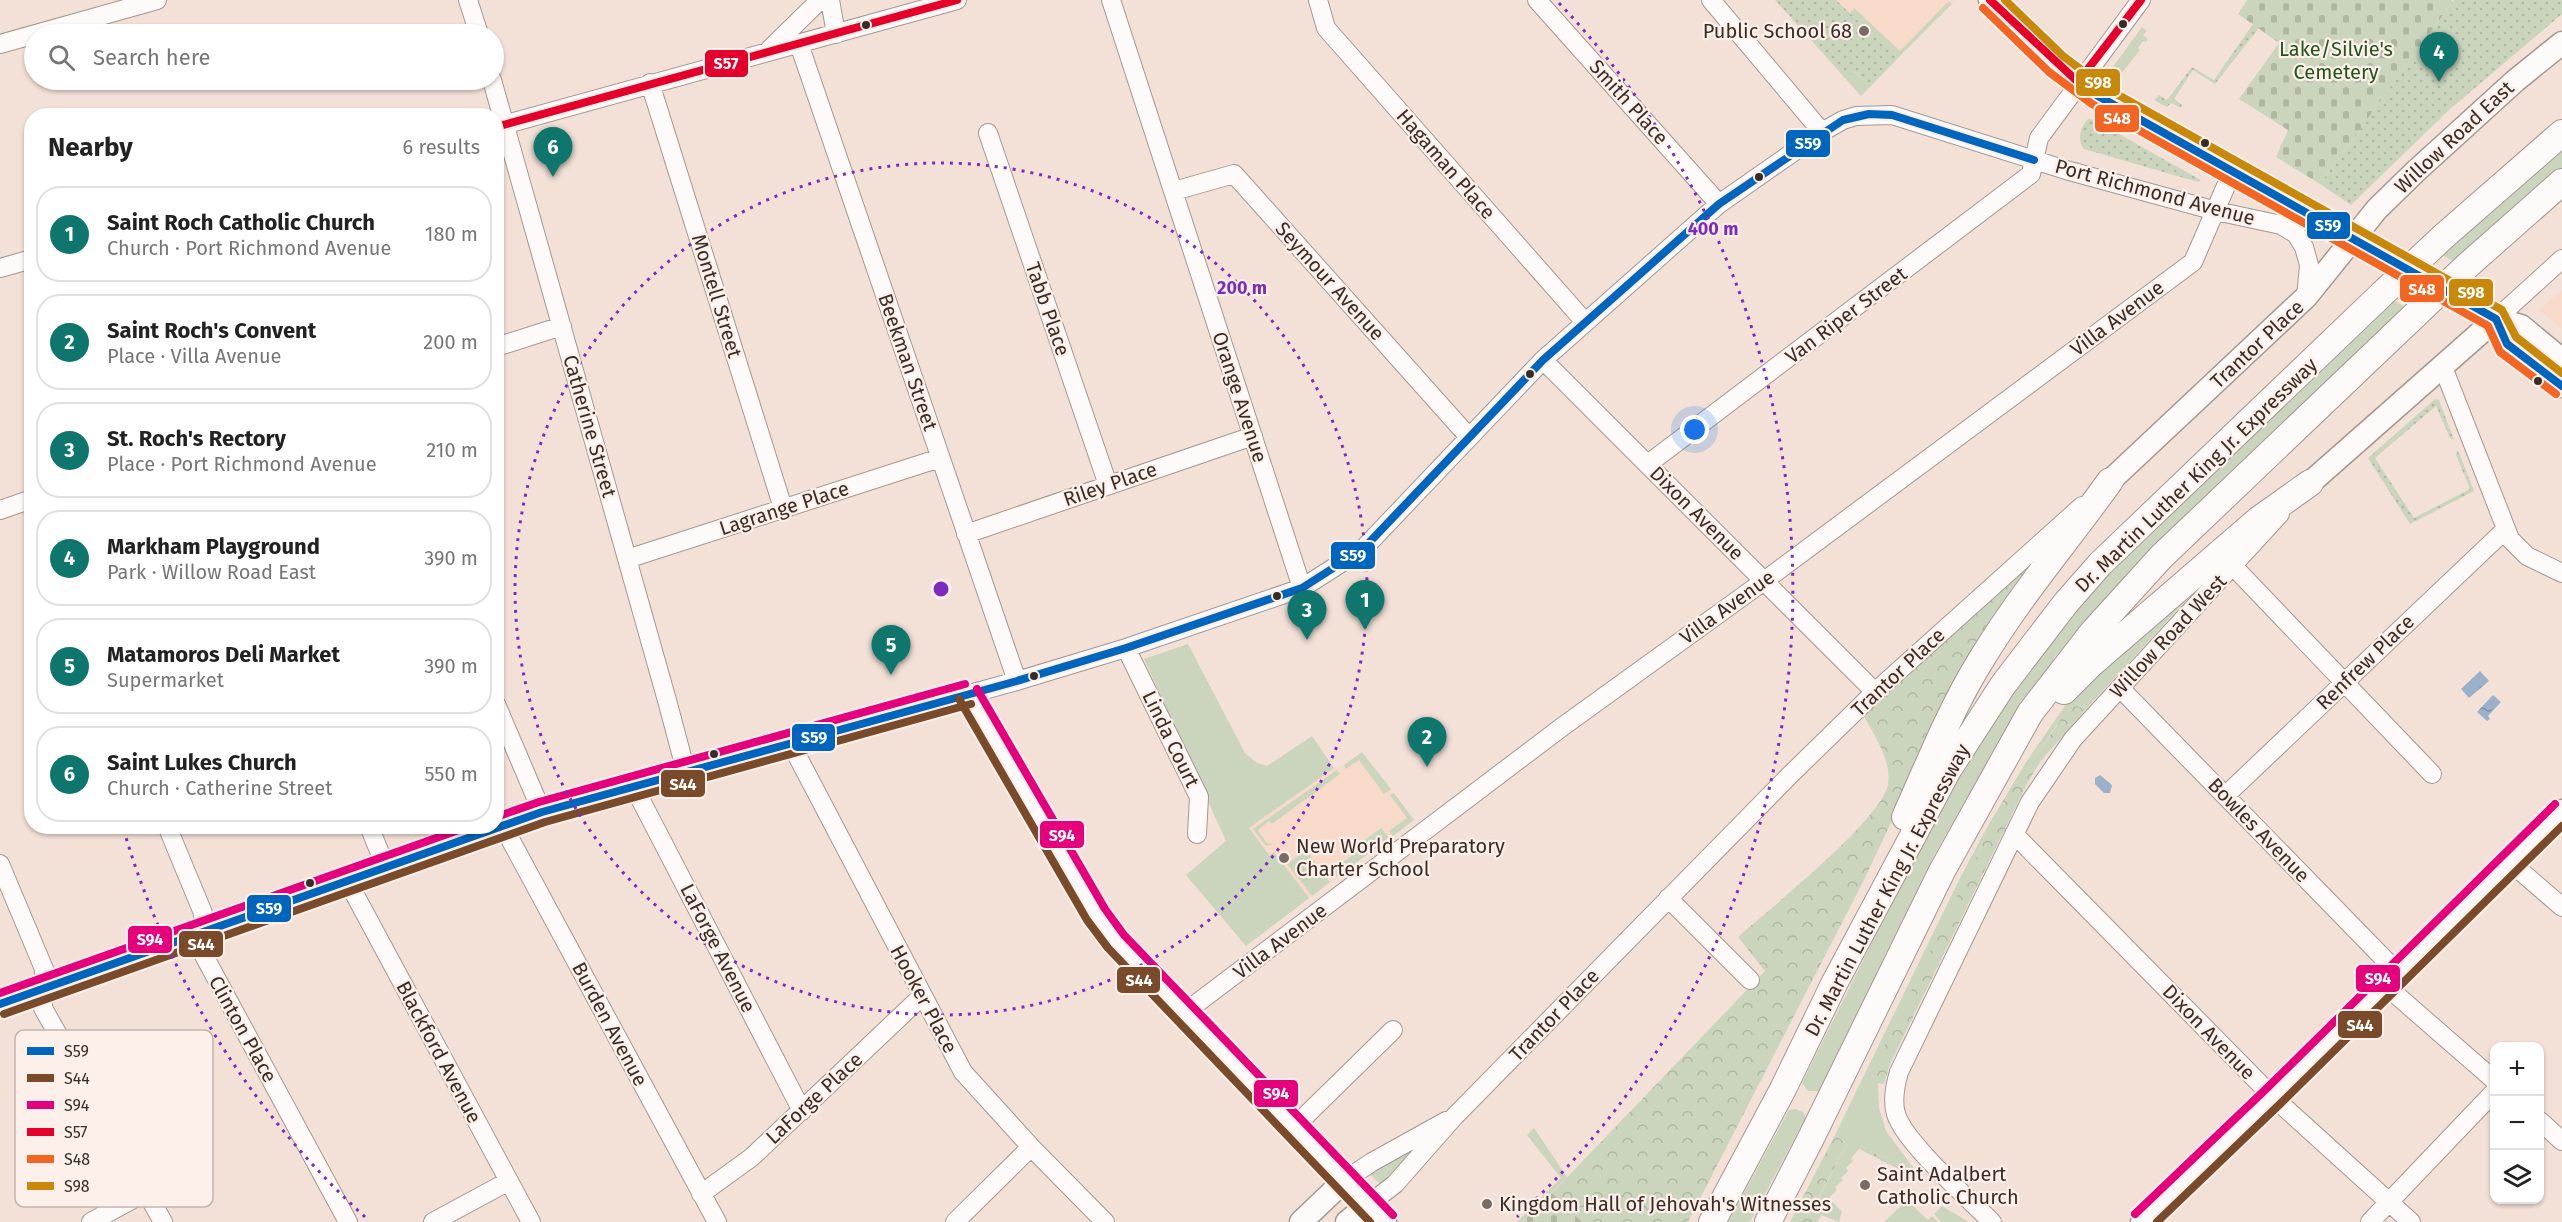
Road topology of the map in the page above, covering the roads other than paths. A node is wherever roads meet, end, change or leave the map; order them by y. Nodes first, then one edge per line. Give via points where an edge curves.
1 (157, 0) edge
2 (468, 0) edge
3 (820, 0) edge
4 (830, 0) edge
5 (957, 0) edge
6 (1111, 0) edge
7 (1318, 0) edge
8 (1537, 0) edge
9 (1711, 0) edge
10 (1990, 0) edge
11 (2141, 0) edge
12 (918, 5) edge
13 (71, 24) edge
14 (475, 24) edge
15 (836, 34) junction
16 (24, 37) edge
17 (2562, 43) edge
18 (0, 44) edge
19 (800, 44) junction
20 (769, 50) junction
21 (2078, 82) junction
22 (650, 84) junction
23 (494, 90) edge
24 (498, 108) edge
25 (504, 124) edge
26 (1822, 132) junction
27 (988, 133) dead end
28 (2562, 133) edge
29 (504, 135) edge
30 (2034, 160) junction
31 (2232, 172) junction
32 (2562, 182) edge
33 (1173, 191) junction
34 (1719, 204) junction
35 (2216, 211) junction
36 (2354, 240) junction
37 (2562, 259) edge
38 (24, 261) edge
39 (0, 268) edge
40 (2306, 297) junction
41 (2496, 319) junction
42 (1585, 322) junction
43 (561, 326) junction
44 (504, 344) edge
45 (1543, 360) junction
46 (2562, 360) edge
47 (2443, 367) junction
48 (2562, 386) edge
49 (1253, 436) junction
50 (1468, 436) junction
51 (940, 458) junction
52 (1648, 464) junction
53 (2110, 481) junction
54 (2310, 483) junction
55 (1108, 485) junction
56 (24, 502) edge
57 (783, 508) junction
58 (0, 510) edge
59 (2505, 530) junction
60 (966, 534) junction
61 (627, 559) junction
62 (2233, 566) junction
63 (2562, 573) edge
64 (1764, 581) junction
65 (1302, 588) junction
66 (1126, 648) junction
67 (1017, 681) junction
68 (2344, 681) junction
69 (2120, 688) junction
70 (1875, 692) junction
71 (968, 694) junction
72 (504, 723) edge
73 (791, 744) junction
74 (686, 772) junction
75 (2432, 774) dead end
76 (1990, 782) junction
77 (633, 785) junction
78 (2226, 795) junction
79 (2562, 811) edge
80 (542, 812) junction
81 (504, 826) edge
82 (504, 828) edge
83 (171, 834) edge
84 (372, 834) edge
85 (481, 834) edge
86 (1197, 834) dead end
87 (2014, 834) junction
88 (2510, 862) junction
89 (0, 864) edge
90 (386, 868) junction
91 (348, 882) junction
92 (1668, 898) junction
93 (2562, 908) edge
94 (202, 933) junction
95 (2392, 979) junction
96 (1750, 980) dead end
97 (1835, 982) junction
98 (44, 988) junction
99 (922, 996) junction
100 (0, 1004) edge
101 (1184, 1013) junction
102 (55, 1030) edge
103 (1393, 1030) dead end
104 (2490, 1076) edge
105 (2490, 1096) edge
106 (2273, 1097) junction
107 (802, 1111) junction
108 (1454, 1117) junction
109 (2544, 1125) edge
110 (1294, 1127) junction
111 (2562, 1141) edge
112 (1031, 1147) junction
113 (1345, 1180) junction
114 (509, 1181) junction
115 (701, 1194) junction
116 (2390, 1203) junction
117 (1368, 1205) junction
118 (118, 1207) edge
119 (154, 1207) edge
120 (91, 1222) edge
121 (163, 1222) edge
122 (348, 1222) edge
123 (433, 1222) edge
124 (531, 1222) edge
125 (717, 1222) edge
126 (955, 1222) edge
127 (1104, 1222) edge
128 (1301, 1222) edge
129 (1347, 1222) edge
130 (1385, 1222) edge
131 (1712, 1222) edge
132 (1768, 1222) edge
133 (1992, 1222) edge
134 (2142, 1222) edge
135 (2370, 1222) edge
136 (2411, 1222) edge

1 - 13 street
2 - 14 street
3 - 20 street
4 - 15 street
5 - 12 street
6 - 33 street, Orange Avenue
7 - 42 street, Hagaman Place via 1326,28
8 - 34 street, Smith Place
9 - 26 street
10 - 21 main road
11 - 21 street, Van Riper Street
12 - 15 street
15 - 19 street
16 - 18 street
17 - 36 main road, Willow Road East via 2416,171
19 - 20 street
19 - 51 street, Beekman Street
20 - 22 street
21 - 30 street, Van Riper Street via 2039,138
21 - 31 main road
22 - 25 street
22 - 57 street, Montell Street
23 - 24 street, Catherine Street
26 - 30 street, Port Richmond Avenue via 1856,116 1892,115
26 - 34 street, Port Richmond Avenue
27 - 55 street, Tabb Place
28 - 97 highway, Dr. Martin Luther King Jr. Expressway, bridge via 2444,236 2100,564 2002,685 1948,770
29 - 43 street, Catherine Street
30 - 35 street, Port Richmond Avenue
30 - 52 street, Van Riper Street via 2031,174
31 - 35 street, Villa Avenue
31 - 36 main road
32 - 76 highway, Dr. Martin Luther King Jr. Expressway, bridge via 2467,266 2198,520 2126,594 2030,713
33 - 49 street, Orange Avenue
33 - 50 street, Seymour Avenue via 1234,174
34 - 42 street, Port Richmond Avenue
35 - 40 street, Port Richmond Avenue via 2272,222 2296,234 2307,257
35 - 64 street, Villa Avenue via 2193,262
36 - 40 main road, Trantor Place
36 - 41 main road
37 - 41 street, Willow Road West
38 - 39 street
40 - 53 main road, Trantor Place
41 - 46 main road via 2521,326
41 - 47 main road, Willow Road West
41 - 48 main road via 2507,344
42 - 45 street, Port Richmond Avenue
43 - 44 street
43 - 61 street, Catherine Street
45 - 50 street, Port Richmond Avenue
45 - 52 street, Dixon Avenue
47 - 54 main road, Willow Road West
47 - 59 street
49 - 55 street, Riley Place
49 - 65 street, Orange Avenue
50 - 65 street, Port Richmond Avenue via 1363,549
51 - 57 street, Lagrange Place
51 - 60 street, Beekman Street
52 - 64 street, Dixon Avenue
53 - 70 street, Trantor Place
53 - 97 highway via 2023,596 1960,697 1872,890
54 - 62 street, Willow Road West
54 - 76 highway via 2258,520 2074,679
55 - 60 street, Riley Place
56 - 58 street
57 - 61 street, Lagrange Place
59 - 63 street via 2527,556
59 - 68 street, Renfrew Place
60 - 67 street, Beekman Street
61 - 74 street, Catherine Street
62 - 68 street
62 - 69 street, Willow Road West
64 - 70 street, Dixon Avenue
64 - 101 street, Villa Avenue via 1562,727
65 - 66 street, Port Richmond Avenue
66 - 67 street, Port Richmond Avenue
66 - 86 street, Linda Court via 1199,796
67 - 71 street, Port Richmond Avenue
68 - 75 street
68 - 78 street, Renfrew Place
69 - 78 street, Bowles Avenue
69 - 87 street, Willow Road West via 2058,759
70 - 92 street, Trantor Place
71 - 73 street, Port Richmond Avenue
71 - 101 street via 1096,915 1116,942
72 - 80 street
73 - 74 street, Port Richmond Avenue
73 - 99 street, Hooker Place
74 - 77 street, Port Richmond Avenue
76 - 132 highway, Dr. Martin Luther King Jr. Expressway
77 - 80 street, Port Richmond Avenue
77 - 107 street, LaForge Avenue
78 - 95 street, Bowles Avenue
79 - 88 main road
80 - 81 street, Port Richmond Avenue
82 - 115 street, Burden Avenue
83 - 94 street, Clinton Place via 203,913
84 - 90 street
85 - 90 street, Port Richmond Avenue
87 - 106 street, Dixon Avenue
87 - 133 street, Willow Road West via 1899,1072 1894,1100 1899,1121 1912,1141
88 - 93 street
88 - 95 main road
89 - 98 street via 44,969
90 - 91 street, Port Richmond Avenue
91 - 94 street, Port Richmond Avenue
91 - 114 street, Blackford Avenue
92 - 96 street
92 - 108 street, Trantor Place
94 - 98 street, Port Richmond Avenue
94 - 122 street, Clinton Place via 206,961
95 - 104 street, Bowles Avenue
95 - 106 main road
97 - 131 highway, Dr. Martin Luther King Jr. Expressway
98 - 100 street, Port Richmond Avenue
98 - 102 street via 43,1008
99 - 107 street, LaForge Place
99 - 112 street, Hooker Place via 963,1072
101 - 110 street
103 - 110 street
105 - 116 street
106 - 116 street, Dixon Avenue
106 - 134 main road
107 - 115 street, LaForge Place via 752,1157
108 - 113 street, Trantor Place
108 - 117 street, Trantor Place via 1395,1184
109 - 111 street
110 - 113 street
112 - 126 street
112 - 127 street, Hooker Place
113 - 117 main road
113 - 128 main road, Trantor Place
114 - 123 street
114 - 124 street, Blackford Avenue
115 - 125 street, Burden Avenue
116 - 135 street
116 - 136 street, Dixon Avenue
117 - 129 main road, Trantor Place
117 - 130 main road
118 - 120 street
119 - 121 street

